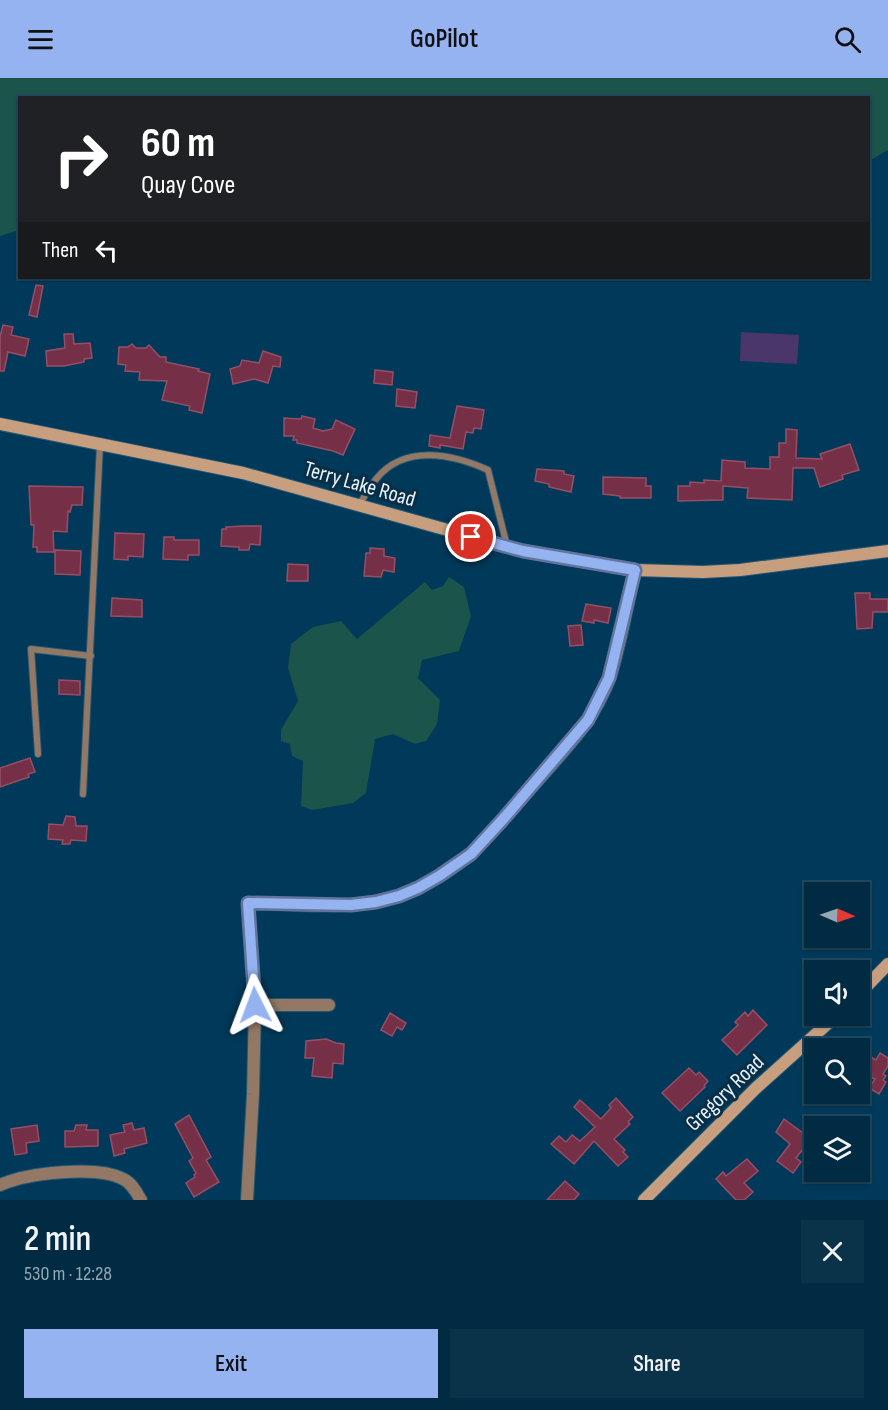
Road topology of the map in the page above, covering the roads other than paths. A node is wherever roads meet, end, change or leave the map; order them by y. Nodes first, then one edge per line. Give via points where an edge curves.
1 (0, 424) edge
2 (100, 444) junction
3 (359, 505) junction
4 (507, 546) junction
5 (888, 551) edge
6 (635, 570) junction
7 (91, 657) junction
8 (38, 753) dead end
9 (83, 794) dead end
10 (888, 964) edge
11 (870, 983) edge
12 (255, 1005) junction
13 (329, 1005) dead end
14 (825, 1026) edge
15 (0, 1185) edge
16 (141, 1200) edge
17 (247, 1200) edge
18 (644, 1200) edge

1 - 2 main road, Terry Lake Road
2 - 3 main road, Terry Lake Road via 243,473
2 - 7 lane
3 - 4 main road, Terry Lake Road
3 - 4 lane via 378,477 399,461 419,454 463,460 488,470
4 - 6 main road, Terry Lake Road
5 - 6 main road, Terry Lake Road via 740,570
6 - 12 street via 609,678 588,720 471,854 418,888 376,902 248,903
7 - 8 lane via 31,649
7 - 9 lane
10 - 11 main road
12 - 13 street
12 - 17 street
14 - 18 main road, Gregory Road via 756,1088
15 - 16 street via 36,1174 107,1174 121,1177

